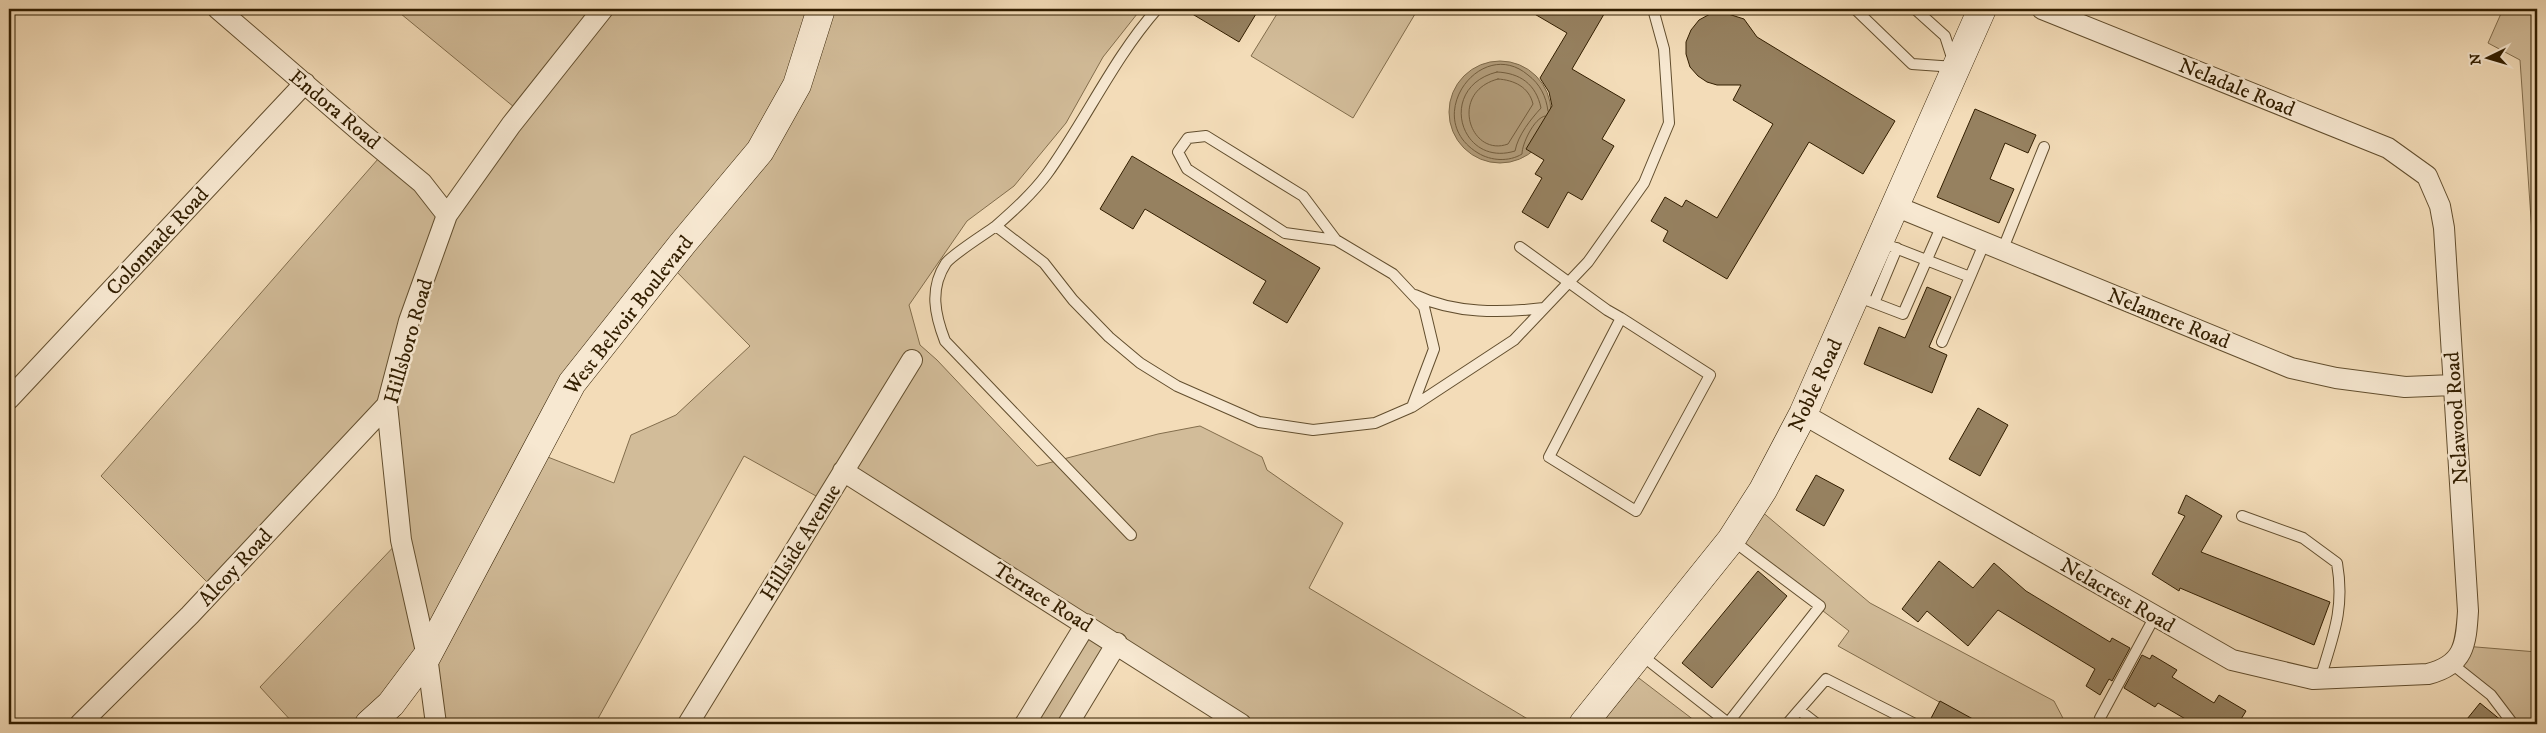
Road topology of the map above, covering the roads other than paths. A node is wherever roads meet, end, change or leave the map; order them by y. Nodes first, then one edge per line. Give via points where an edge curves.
1 (218, 9) edge
2 (603, 9) edge
3 (821, 9) edge
4 (1156, 9) edge
5 (1653, 9) edge
6 (1855, 9) edge
7 (1915, 9) edge
8 (1982, 9) edge
9 (2042, 9) edge
10 (1955, 67) junction
11 (305, 84) junction
12 (2044, 147) dead end
13 (2426, 176) joint
14 (1895, 206) junction
15 (447, 216) junction
16 (1942, 225) junction
17 (996, 226) junction
18 (1336, 240) junction
19 (1888, 245) junction
20 (1520, 247) dead end
21 (1993, 247) junction
22 (1927, 260) junction
23 (1970, 277) junction
24 (1569, 282) junction
25 (1410, 292) junction
26 (1865, 299) junction
27 (1544, 308) junction
28 (1621, 318) junction
29 (1942, 342) dead end
30 (912, 360) dead end
31 (2454, 385) junction
32 (9, 399) edge
33 (387, 405) junction
34 (1412, 406) junction
35 (1803, 414) junction
36 (843, 471) junction
37 (2242, 516) dead end
38 (1131, 535) dead end
39 (1731, 540) junction
40 (2155, 616) junction
41 (1086, 624) junction
42 (1117, 643) junction
43 (1640, 654) junction
44 (427, 656) junction
45 (2455, 662) junction
46 (2320, 679) junction
47 (1799, 710) junction
48 (80, 724) edge
49 (369, 724) edge
50 (436, 724) edge
51 (688, 724) edge
52 (1025, 724) edge
53 (1068, 724) edge
54 (1241, 724) edge
55 (1583, 724) edge
56 (1787, 724) edge
57 (1818, 724) edge
58 (1915, 724) edge
59 (2104, 724) edge
60 (2514, 724) edge

1 - 11 street, Endora Road
2 - 15 street, Hillsboro Road via 511,125
3 - 44 street, West Belvoir Boulevard via 797,85 760,151 572,383
4 - 17 lane via 1120,55 1046,175
5 - 24 lane via 1664,49 1669,123 1644,183 1588,262
6 - 10 lane via 1912,64
7 - 10 lane via 1944,36
8 - 10 street, Noble Road
9 - 13 street, Neladale Road via 2388,148
10 - 14 street, Noble Road
11 - 15 street, Endora Road via 422,183
11 - 32 street, Colonnade Road
12 - 21 lane
13 - 31 street, Nelawood Road via 2440,206 2444,228
14 - 16 street, Nelamere Road
14 - 19 street, Noble Road
15 - 33 street, Hillsboro Road via 409,321
16 - 21 street, Nelamere Road
16 - 22 lane
17 - 34 lane via 1044,263 1108,337 1140,363 1177,386 1258,422 1313,430 1375,423
17 - 38 lane via 947,262 936,288 935,317 944,341
18 - 18 lane via 1303,196 1206,136 1188,138 1178,152 1187,168 1286,233
18 - 25 lane via 1392,274
19 - 22 lane
19 - 26 street, Noble Road
20 - 24 lane
21 - 23 lane
21 - 31 street, Nelamere Road via 2291,368 2405,387
22 - 23 lane
22 - 26 lane via 1903,314
23 - 29 lane
24 - 27 lane
24 - 28 lane
25 - 27 lane via 1430,302 1503,313
25 - 34 lane via 1424,307 1434,349
26 - 35 street, Noble Road
27 - 34 lane via 1514,340
28 - 28 lane via 1549,457 1636,511 1710,374
30 - 36 street, Hillside Avenue
31 - 45 street, Nelawood Road via 2468,612 2467,632
33 - 44 street, Hillsboro Road via 401,540
33 - 48 street, Alcoy Road via 190,615
35 - 39 street, Noble Road via 1763,490
35 - 40 street, Nelacrest Road
36 - 41 street, Terrace Road
36 - 51 street, Hillside Avenue
37 - 46 lane via 2302,538 2337,563 2341,588 2339,617
39 - 43 street, Noble Road
39 - 43 lane via 1820,606 1728,723
40 - 46 street, Nelacrest Road via 2232,660
40 - 59 lane via 2100,718
41 - 42 street, Terrace Road
41 - 52 street
42 - 53 street
42 - 54 street, Terrace Road
43 - 55 street, Noble Road
44 - 49 street, West Belvoir Boulevard via 391,704
44 - 50 street, Hillsboro Road
45 - 46 street, Nelacrest Road via 2445,670 2428,674
45 - 60 lane via 2491,695
47 - 56 lane
47 - 57 lane
47 - 58 lane via 1826,680

